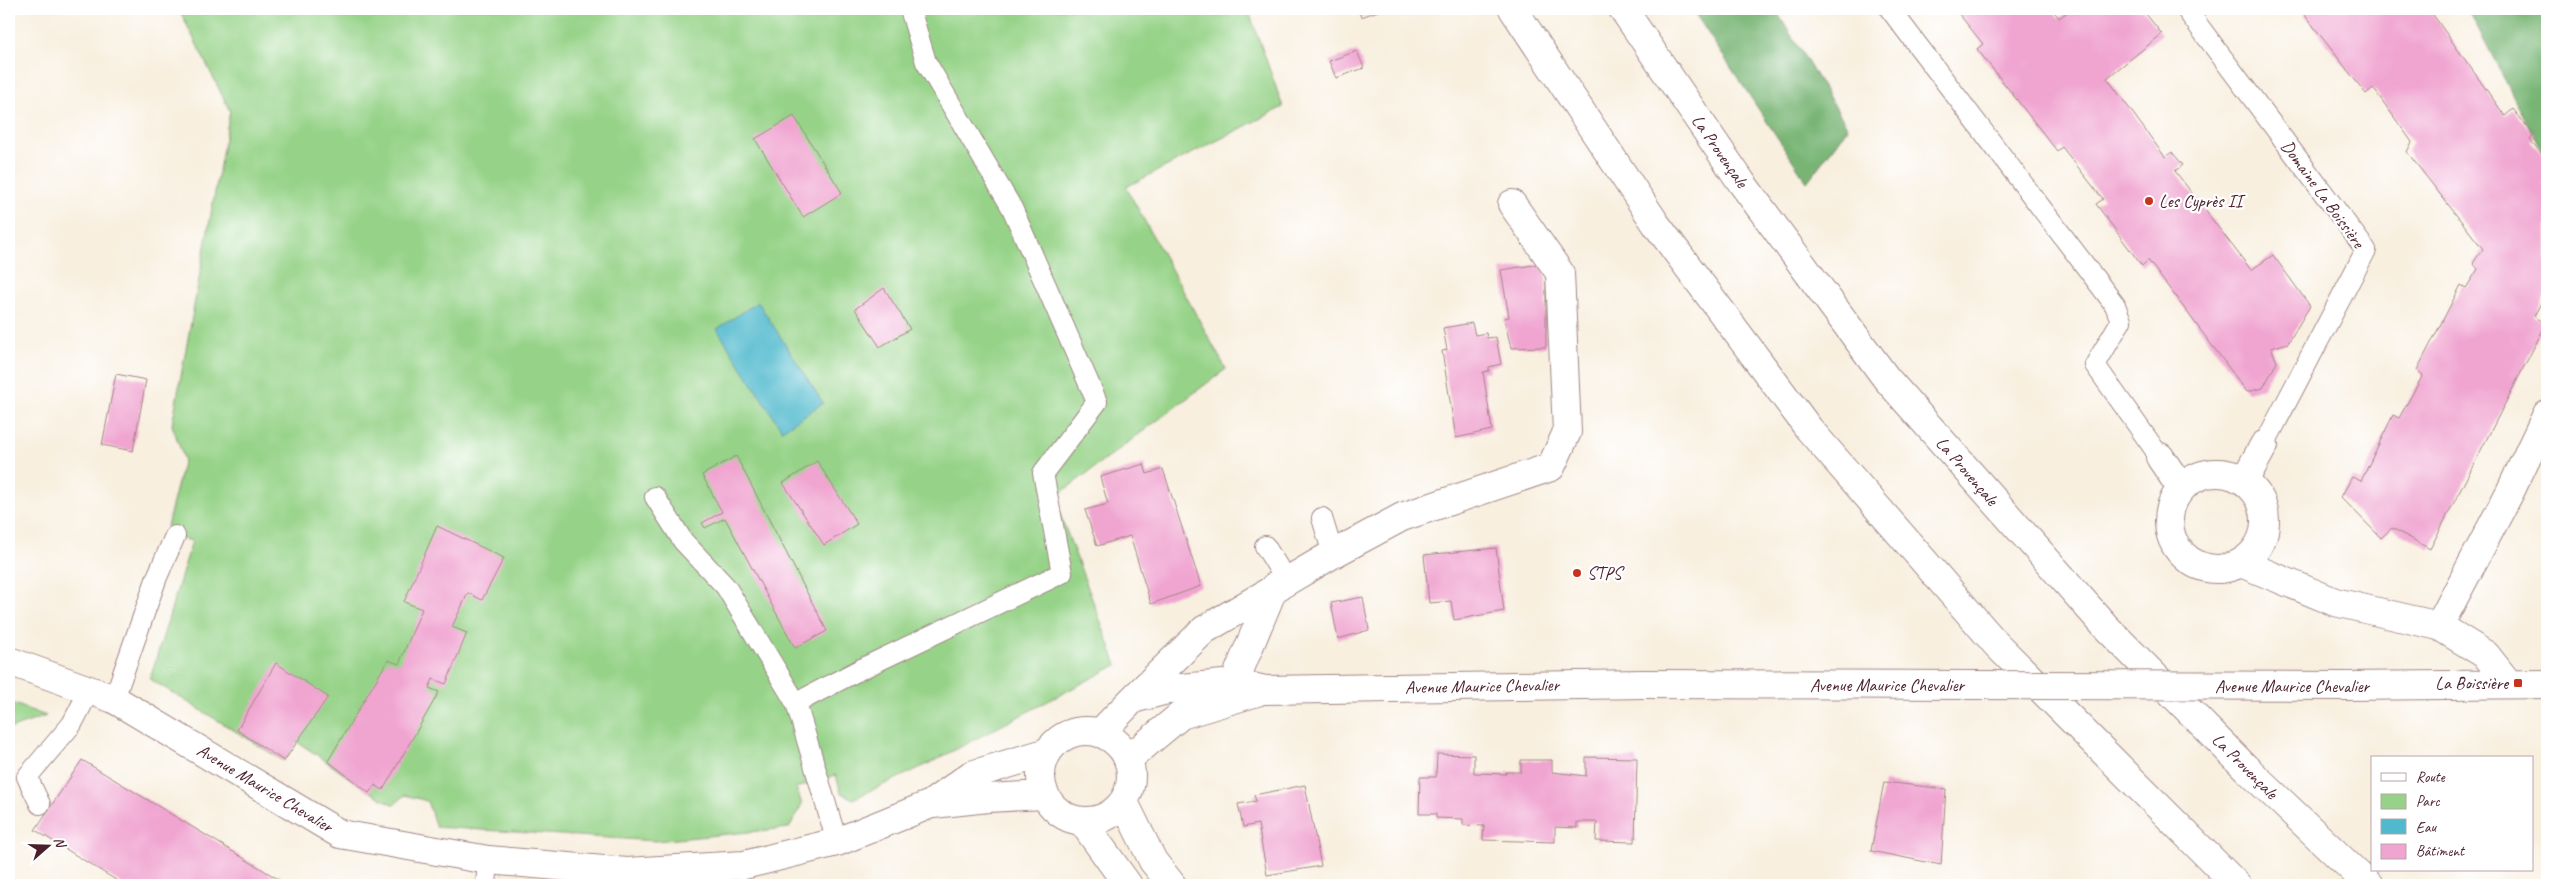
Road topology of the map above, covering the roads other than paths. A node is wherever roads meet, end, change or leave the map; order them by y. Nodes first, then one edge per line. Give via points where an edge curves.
1 (910, 9) edge
2 (1513, 9) edge
3 (1623, 9) edge
4 (1890, 9) edge
5 (2186, 9) edge
6 (1512, 204) dead end
7 (2547, 414) edge
8 (2264, 445) joint
9 (2160, 457) joint
10 (2244, 481) junction
11 (2182, 488) junction
12 (655, 496) dead end
13 (1322, 518) dead end
14 (175, 536) dead end
15 (1265, 546) dead end
16 (1333, 554) junction
17 (2241, 563) junction
18 (1280, 583) junction
19 (2439, 626) junction
20 (9, 661) edge
21 (1234, 683) junction
22 (2508, 683) junction
23 (2547, 684) edge
24 (1265, 690) junction
25 (102, 695) junction
26 (1134, 699) junction
27 (796, 703) junction
28 (1100, 733) junction
29 (1048, 752) junction
30 (1128, 759) junction
31 (1045, 796) junction
32 (1124, 802) junction
33 (40, 804) dead end
34 (932, 804) junction
35 (1082, 821) junction
36 (837, 842) junction
37 (487, 873) edge
38 (628, 879) edge
39 (1128, 885) edge
40 (1172, 885) edge
41 (2237, 885) edge
42 (2369, 885) edge

1 - 27 lane via 926,62 1012,208 1097,402 1043,473 1062,573
2 - 41 main road via 1656,224 1808,429 1997,645
3 - 42 main road, La Provençale via 1742,183 1886,378 2105,626 2246,768
4 - 9 lane via 2115,305 2121,321 2095,365
5 - 8 lane, Domaine La Boissière via 2366,250
6 - 16 main road, Avenue Maurice Chevalier via 1560,273 1567,432 1550,468 1402,517
7 - 19 main road
8 - 10 main road
9 - 11 main road
10 - 11 main road via 2232,475 2205,474
10 - 17 main road via 2256,493 2263,507 2265,523 2262,540
11 - 17 main road via 2173,500 2169,530 2183,557 2211,569 2226,569
12 - 27 lane via 683,541 726,587
13 - 16 lane
14 - 25 lane
15 - 18 lane
16 - 18 main road, Avenue Maurice Chevalier
17 - 19 main road via 2334,602
18 - 21 main road
18 - 26 main road, Avenue Maurice Chevalier via 1204,630
19 - 22 main road via 2486,655
20 - 25 main road, Avenue Maurice Chevalier
21 - 24 main road, Avenue Maurice Chevalier
21 - 26 main road, Avenue Maurice Chevalier via 1171,689
22 - 23 main road, Avenue Maurice Chevalier
22 - 24 main road, Avenue Maurice Chevalier, bridge via 2345,686 1644,684
24 - 30 main road, Avenue Maurice Chevalier via 1182,715
25 - 33 lane via 72,724 27,777
25 - 37 main road, Avenue Maurice Chevalier via 340,834
26 - 28 main road, Avenue Maurice Chevalier
27 - 36 lane
28 - 29 main road via 1085,730 1070,733
28 - 30 main road via 1117,743
29 - 31 main road via 1042,766
29 - 34 main road, Avenue Maurice Chevalier via 971,775
30 - 32 main road via 1130,788
31 - 34 main road, Avenue Maurice Chevalier
31 - 35 main road via 1067,817
32 - 35 main road via 1105,818
32 - 40 main road via 1153,861
34 - 36 main road, Avenue Maurice Chevalier
35 - 39 main road
36 - 38 main road, Avenue Maurice Chevalier via 744,866
37 - 38 main road, Avenue Maurice Chevalier

